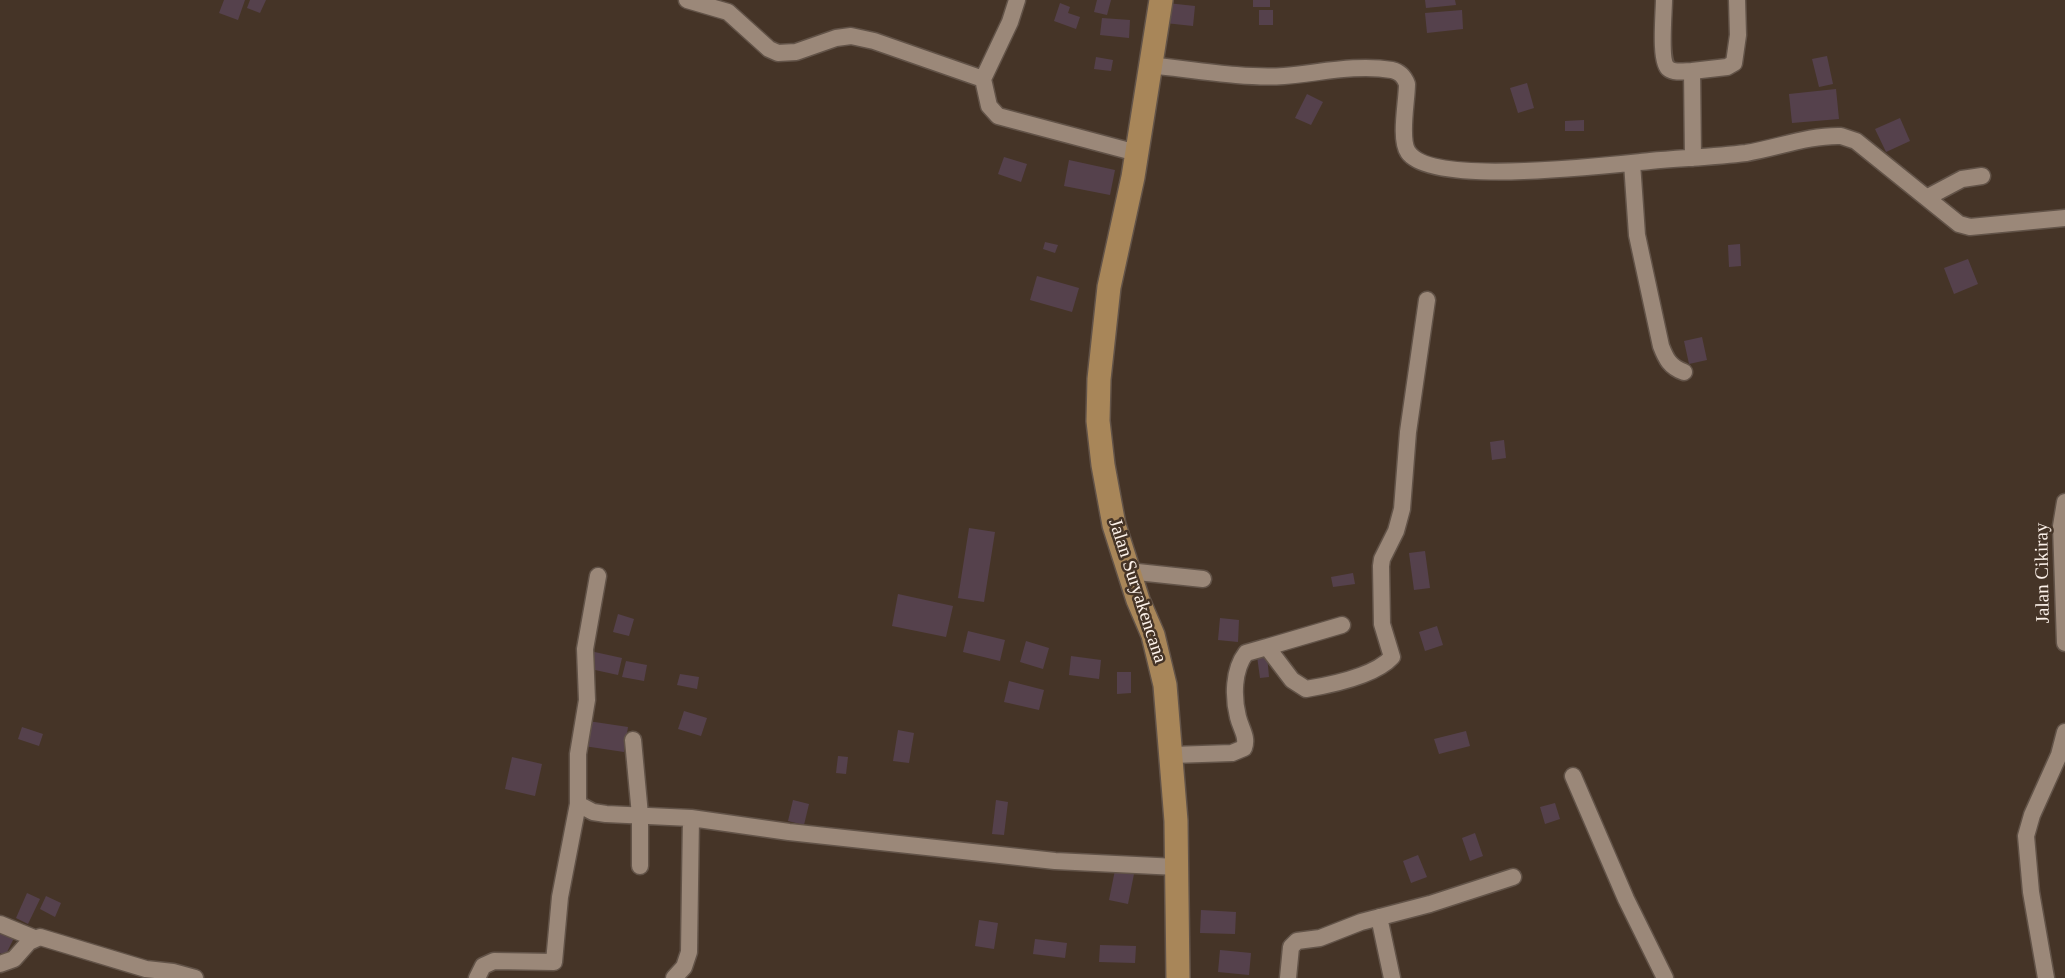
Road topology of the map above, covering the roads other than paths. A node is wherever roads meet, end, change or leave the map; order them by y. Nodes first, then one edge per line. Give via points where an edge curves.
1 (687, 0) edge
2 (1017, 0) edge
3 (1161, 0) edge
4 (1664, 0) edge
5 (1737, 0) edge
6 (1149, 65) junction
7 (1692, 71) junction
8 (983, 79) junction
9 (1137, 153) junction
10 (1692, 158) junction
11 (1632, 163) junction
12 (1982, 176) dead end
13 (1928, 197) junction
14 (2065, 218) edge
15 (1427, 300) dead end
16 (1684, 372) dead end
17 (2065, 502) edge
18 (1128, 571) junction
19 (598, 576) dead end
20 (1203, 579) dead end
21 (1342, 625) dead end
22 (2065, 643) edge
23 (1267, 647) junction
24 (2065, 732) edge
25 (633, 740) dead end
26 (1172, 755) junction
27 (1573, 776) dead end
28 (578, 804) junction
29 (640, 815) junction
30 (691, 818) junction
31 (640, 866) dead end
32 (1177, 867) junction
33 (1513, 877) dead end
34 (1379, 917) junction
35 (0, 924) edge
36 (34, 938) junction
37 (0, 964) edge
38 (195, 978) edge
39 (477, 978) edge
40 (674, 978) edge
41 (1178, 978) edge
42 (1288, 978) edge
43 (1392, 978) edge
44 (1665, 978) edge
45 (2046, 978) edge

1 - 8 street via 728,12 778,53 850,36
2 - 8 street
3 - 6 street, Jalan Suryakencana
4 - 7 street via 1666,66
5 - 7 street via 1734,63
6 - 9 street, Jalan Suryakencana
6 - 11 street via 1282,76 1390,70 1405,80 1404,143 1421,162 1499,172
7 - 10 street
8 - 9 street via 989,106 998,116
9 - 18 street, Jalan Suryakencana via 1109,287 1098,401 1109,501
10 - 11 street
10 - 13 street via 1833,136 1849,138
11 - 16 street via 1637,235 1661,346 1672,366
12 - 13 street via 1962,179
13 - 14 street via 1965,226
15 - 23 street via 1402,509 1381,566 1382,624 1392,657 1352,678 1306,689 1292,680
17 - 22 street, Jalan Cikiray via 2061,526
18 - 20 street
18 - 26 street, Jalan Suryakencana via 1162,668
19 - 28 street via 585,649 587,700
21 - 23 street
23 - 26 street via 1246,653 1236,674 1244,748 1231,753
24 - 45 street via 2026,836
25 - 29 street
26 - 32 street, Jalan Suryakencana
27 - 44 street
28 - 29 street via 606,814
28 - 39 street via 560,897 554,962 494,961 483,966
29 - 30 street
29 - 31 street
30 - 32 street via 1055,861
30 - 40 street via 689,952
32 - 41 street, Jalan Suryakencana
33 - 34 street
34 - 42 street via 1320,938 1297,941 1291,947
34 - 43 street
35 - 36 street
36 - 37 street via 14,959
36 - 38 street

